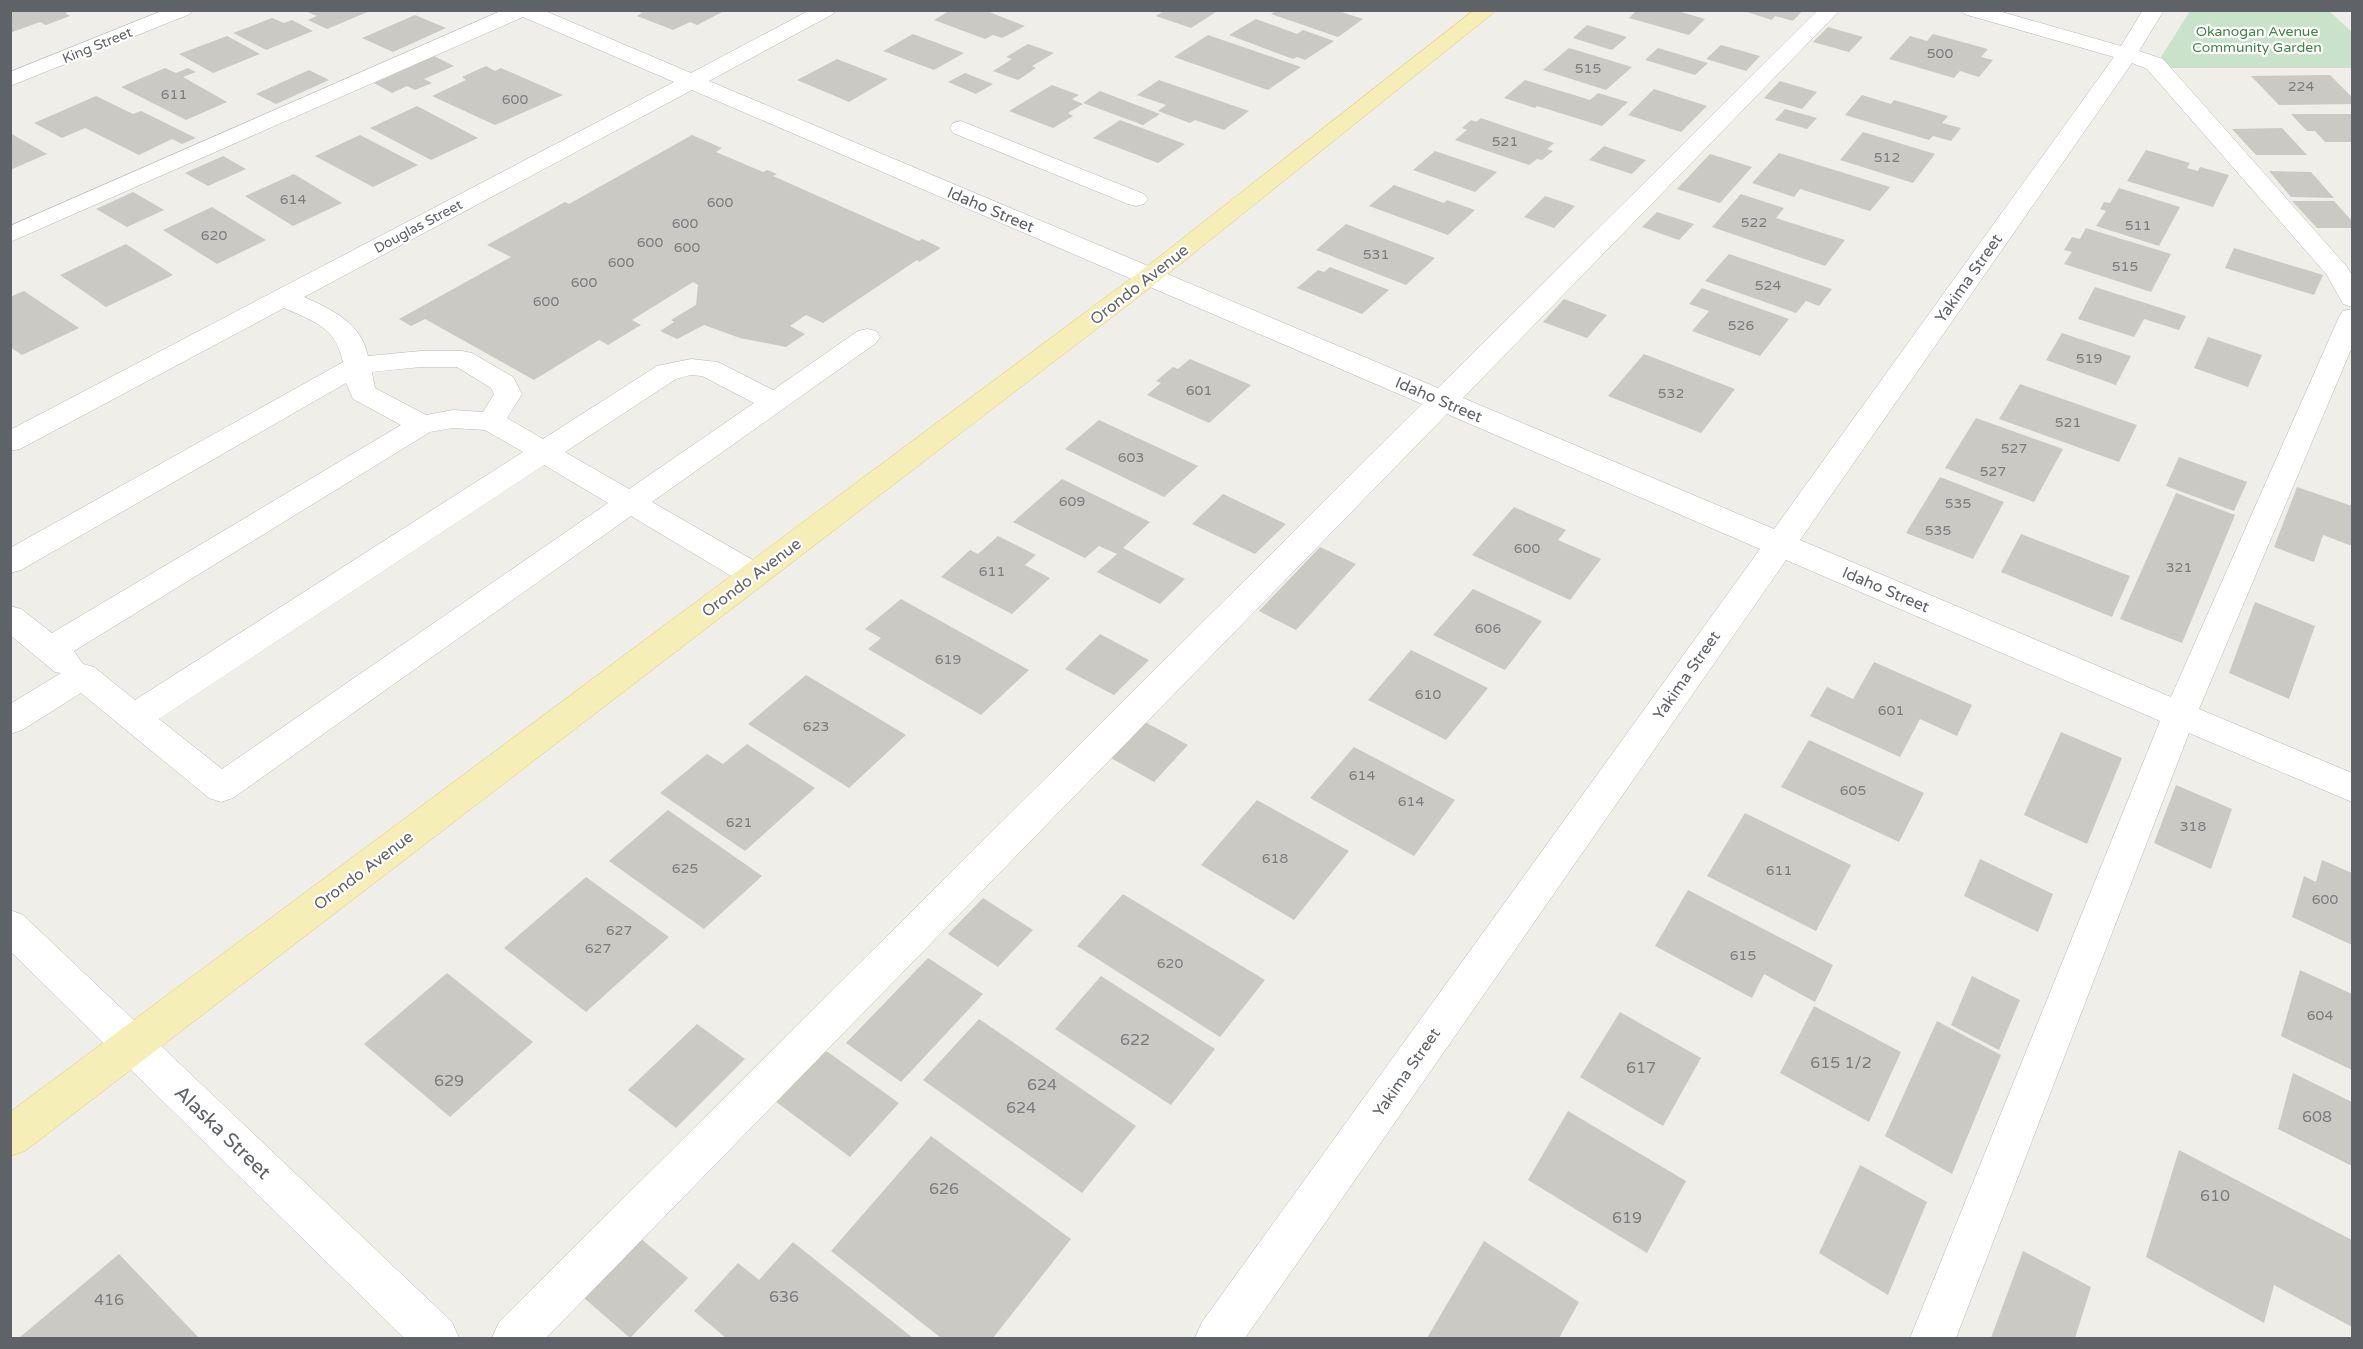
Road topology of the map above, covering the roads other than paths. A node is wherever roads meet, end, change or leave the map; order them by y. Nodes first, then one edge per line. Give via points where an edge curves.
1 (183, 10) edge
2 (522, 10) edge
3 (826, 10) edge
4 (1487, 10) edge
5 (1830, 10) edge
6 (1971, 10) edge
7 (2154, 10) edge
8 (2127, 54) junction
9 (10, 80) edge
10 (688, 82) junction
11 (961, 128) dead end
12 (1136, 199) dead end
13 (10, 235) edge
14 (1150, 276) junction
15 (283, 297) junction
16 (2352, 299) edge
17 (2352, 317) edge
18 (867, 338) dead end
19 (357, 365) junction
20 (1443, 400) junction
21 (775, 402) junction
22 (491, 421) junction
23 (422, 425) junction
24 (10, 442) edge
25 (543, 452) junction
26 (631, 502) junction
27 (1779, 543) junction
28 (10, 561) edge
29 (754, 574) junction
30 (10, 617) edge
31 (50, 650) junction
32 (82, 676) junction
33 (2180, 714) junction
34 (134, 718) junction
35 (10, 721) edge
36 (2352, 788) edge
37 (10, 926) edge
38 (132, 1044) junction
39 (10, 1137) edge
40 (436, 1338) edge
41 (515, 1338) edge
42 (1218, 1338) edge
43 (1933, 1338) edge

1 - 9 street, King Street
2 - 10 street, Idaho Street
2 - 13 street
3 - 10 street, Douglas Street
4 - 14 main road, Orondo Avenue
5 - 20 street
6 - 8 street
7 - 8 street, Yakima Street
8 - 16 street via 2159,68 2338,272
8 - 27 street, Yakima Street
10 - 14 street, Idaho Street
10 - 15 street, Douglas Street
11 - 12 street
14 - 20 street, Idaho Street
14 - 29 main road, Orondo Avenue
15 - 19 street via 339,326 353,344
15 - 24 street, Douglas Street
17 - 33 street
18 - 21 street
19 - 22 street via 462,359 503,383 508,394
19 - 23 street via 363,393
19 - 28 street
20 - 27 street, Idaho Street
20 - 41 street
21 - 25 street via 708,368 667,372
21 - 26 street
22 - 23 street via 453,418
22 - 25 street
23 - 31 street
25 - 26 street
25 - 34 street
26 - 29 street
26 - 34 street via 221,788
27 - 33 street, Idaho Street
27 - 42 street, Yakima Street
29 - 38 main road, Orondo Avenue
30 - 31 street
31 - 32 street
32 - 34 street
32 - 35 street
33 - 36 street, Idaho Street
33 - 43 street
37 - 38 street, Alaska Street
38 - 39 main road, Orondo Avenue
38 - 40 street, Alaska Street

